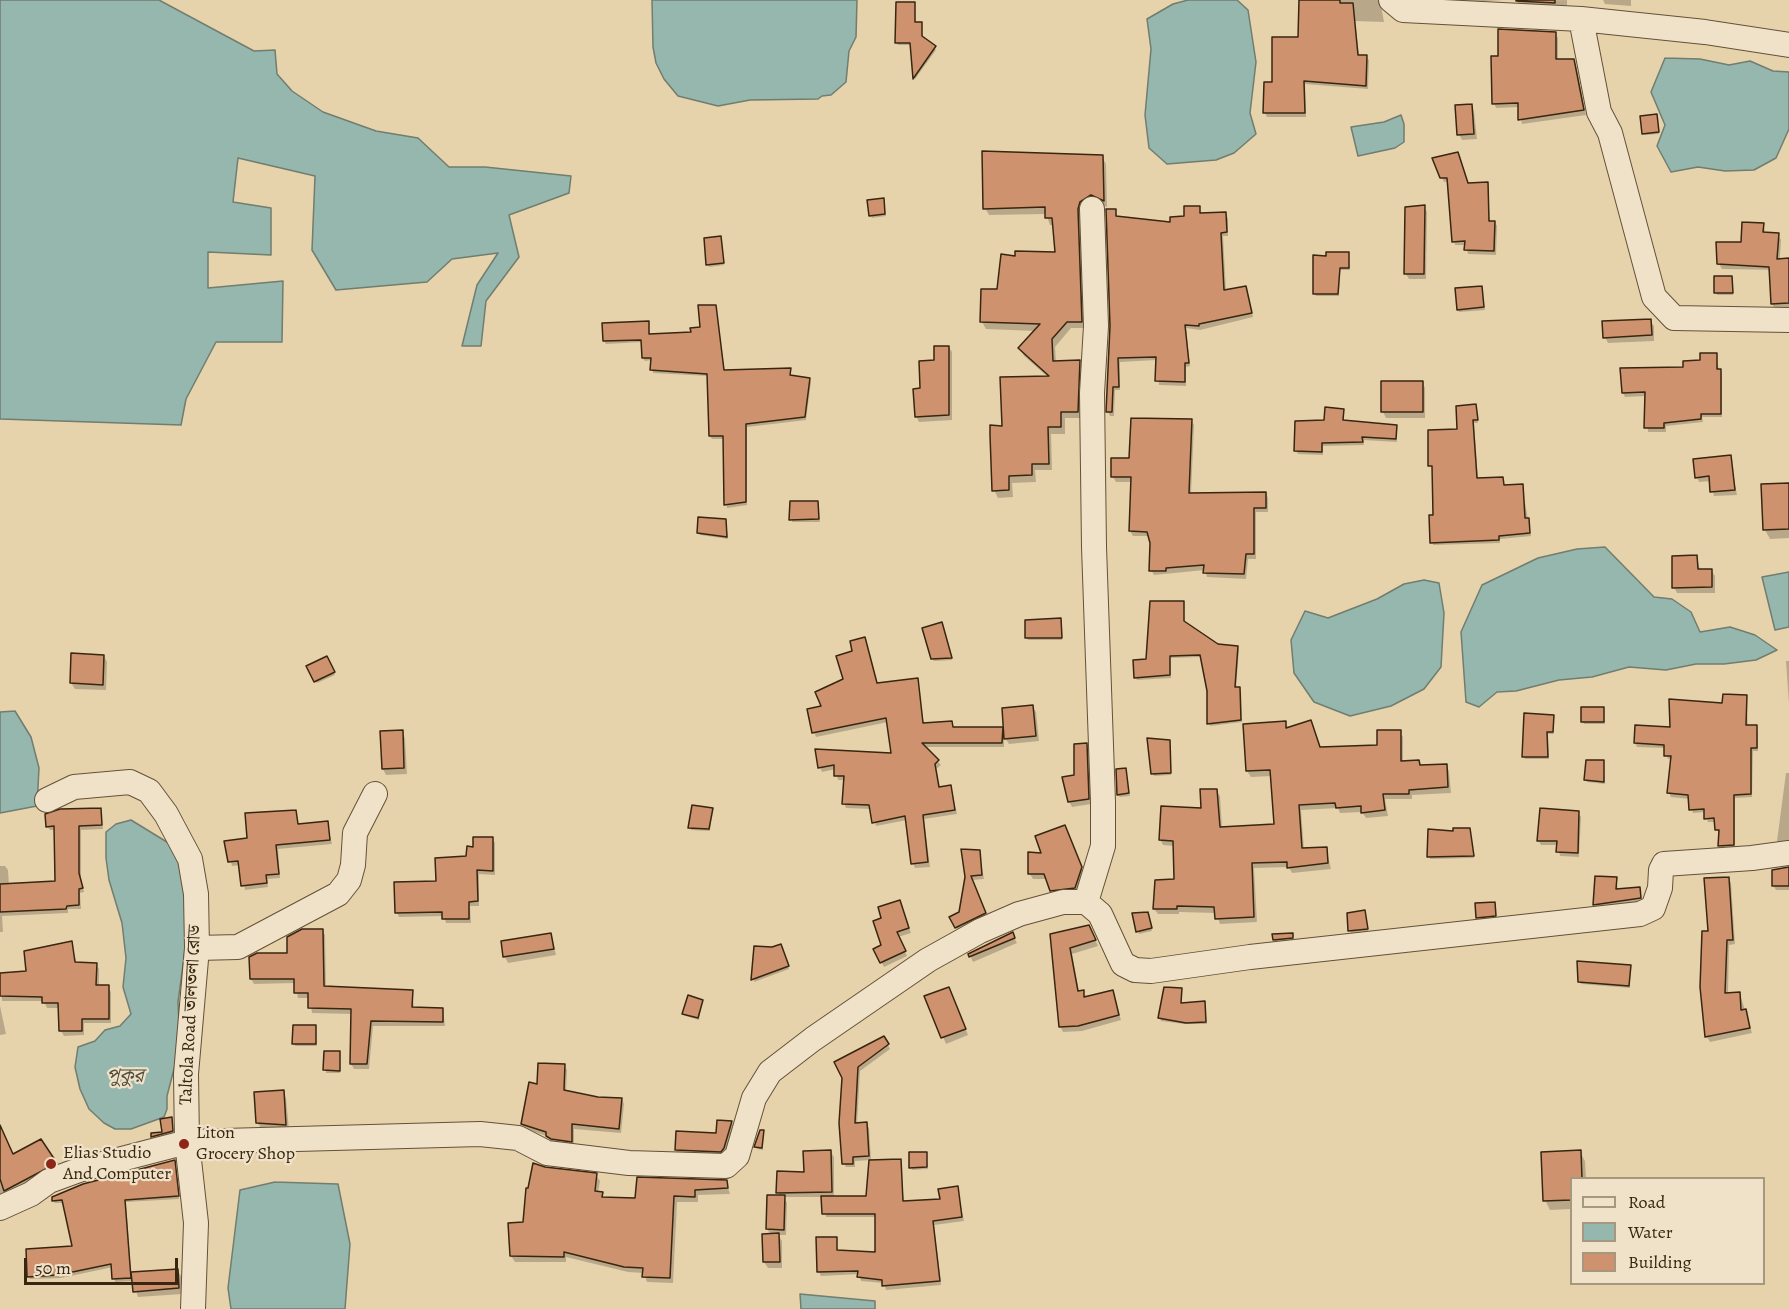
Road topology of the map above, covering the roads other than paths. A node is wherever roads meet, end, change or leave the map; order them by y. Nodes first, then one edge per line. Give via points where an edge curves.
1 (1391, 0) edge
2 (1581, 19) junction
3 (1789, 45) edge
4 (1092, 209) dead end
5 (1789, 320) edge
6 (375, 794) dead end
7 (47, 800) dead end
8 (1789, 853) edge
9 (1086, 902) junction
10 (196, 948) junction
11 (187, 1142) junction
12 (0, 1208) edge
13 (193, 1309) edge

1 - 2 street via 1403,10
2 - 3 street
2 - 5 street via 1599,112 1610,133 1654,297 1674,318
4 - 9 street via 1096,326 1092,393 1094,547 1103,846
6 - 10 street via 355,833 349,880 338,894 238,947
7 - 10 street, Taltola Road তালতলা রোড via 74,787 130,782 149,791 190,860 196,894
8 - 9 street via 1664,864 1653,908 1640,914 1151,971 1134,970 1123,964 1100,914
9 - 11 street via 1063,902 1019,914 980,931 928,960 813,1039 770,1072 754,1098 737,1156 726,1166 629,1162 547,1153 518,1138 480,1134
10 - 11 street, Taltola Road তালতলা রোড via 186,1074
11 - 12 street via 79,1170 49,1181
11 - 13 street, Taltola Road তালতলা রোড via 196,1223

